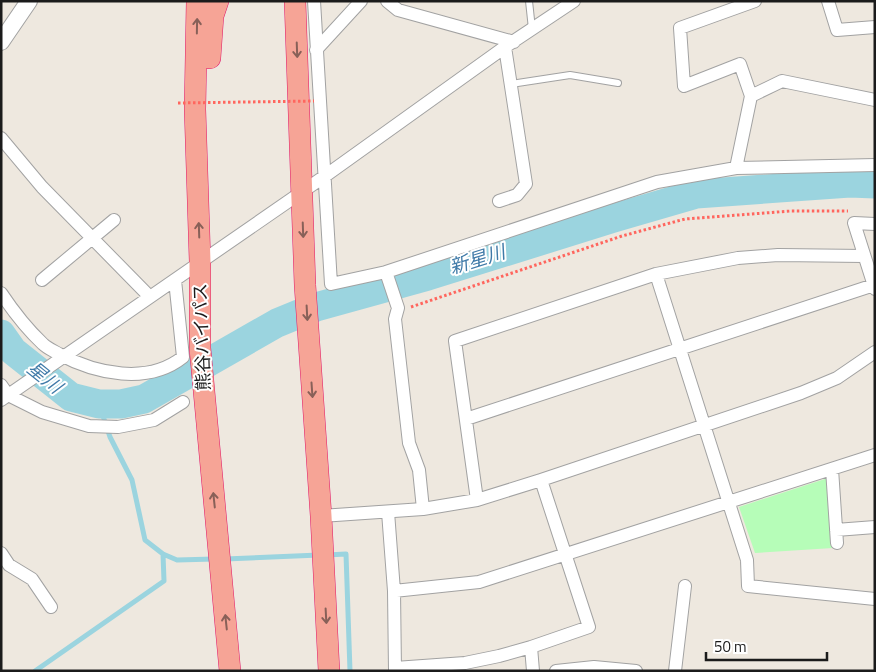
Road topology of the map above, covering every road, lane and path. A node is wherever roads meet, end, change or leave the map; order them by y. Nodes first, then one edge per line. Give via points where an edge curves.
1 (29, 1) edge
2 (198, 1) edge
3 (218, 1) edge
4 (295, 1) edge
5 (314, 1) edge
6 (361, 1) edge
7 (387, 1) edge
8 (529, 1) edge
9 (574, 1) edge
10 (755, 1) edge
11 (828, 1) edge
12 (875, 26) edge
13 (532, 29) junction
14 (1, 42) edge
15 (509, 44) junction
16 (316, 50) junction
17 (618, 83) dead end
18 (511, 84) junction
19 (751, 96) junction
20 (875, 100) edge
21 (314, 101) dead end
22 (178, 104) dead end
23 (196, 127) junction
24 (1, 138) edge
25 (875, 164) edge
26 (736, 168) junction
27 (325, 176) junction
28 (302, 192) junction
29 (499, 201) dead end
30 (114, 220) dead end
31 (854, 223) junction
32 (875, 224) edge
33 (92, 238) junction
34 (864, 256) junction
35 (200, 262) junction
36 (386, 273) junction
37 (656, 274) junction
38 (42, 280) dead end
39 (175, 280) junction
40 (874, 287) edge
41 (1, 293) edge
42 (150, 297) junction
43 (404, 308) junction
44 (680, 350) junction
45 (875, 352) edge
46 (65, 357) junction
47 (4, 394) edge
48 (183, 402) dead end
49 (466, 418) junction
50 (704, 426) junction
51 (875, 454) edge
52 (832, 469) junction
53 (541, 480) junction
54 (477, 500) junction
55 (729, 502) junction
56 (423, 510) junction
57 (388, 512) junction
58 (321, 516) junction
59 (875, 527) edge
60 (1, 553) edge
61 (565, 555) junction
62 (685, 586) dead end
63 (394, 591) junction
64 (875, 599) edge
65 (51, 607) dead end
66 (531, 647) junction
67 (465, 667) edge
68 (395, 669) edge
69 (594, 669) edge
70 (230, 671) edge
71 (329, 671) edge
72 (533, 671) edge
73 (556, 671) edge
74 (636, 671) edge
75 (675, 671) edge

1 - 14 street
23 -> 2 highway, 熊谷バイパス
3 - 23 highway via 213,16 208,110
4 -> 28 highway
5 - 16 street
6 - 16 street
7 - 15 street via 398,10
8 - 13 lane
9 - 13 street
10 - 19 street via 680,28 684,86 740,64
11 - 12 street via 837,30
13 - 15 street
15 - 18 street
15 - 27 street
16 - 27 street
17 - 18 lane via 570,75
18 - 29 street via 526,184 517,195
19 - 20 street via 782,81
19 - 26 street
21 - 22 path, bridge
35 -> 23 highway, 熊谷バイパス
24 - 33 street via 42,188
25 - 26 street
26 - 36 street via 657,182
27 - 28 street
27 - 36 street via 332,284
28 - 35 street
28 -> 58 highway via 308,341
30 - 33 street
31 - 32 street
31 - 34 street
31 - 43 path via 854,211 791,211 685,220 622,236
33 - 38 street
33 - 42 street
34 - 37 street via 738,258
34 - 40 street
35 - 39 street
70 -> 35 highway, 熊谷バイパス via 200,348
36 - 43 street
37 - 44 street
37 - 49 street via 456,341
39 - 42 street
39 - 46 street via 183,357 172,366 141,374 110,373
40 - 44 street
41 - 46 street via 44,345
42 - 46 street
43 - 56 street via 395,319 410,443 418,470
44 - 49 street
44 - 50 street
45 - 50 street via 837,378
46 - 47 street
47 - 48 street via 42,412 89,426 118,427 154,420
49 - 54 street
50 - 53 street
50 - 55 street
51 - 52 street
52 - 55 street
52 - 59 street via 837,536
53 - 54 street
53 - 61 street
54 - 56 street
55 - 61 street
55 - 64 street via 747,560 748,586
56 - 57 street
57 - 58 street
57 - 63 street
58 -> 71 highway
60 - 65 street via 10,565 32,579
61 - 63 street via 479,582
61 - 66 street via 589,627
62 - 75 street
63 - 68 street
66 - 67 street
66 - 72 street
67 - 68 street
69 - 73 street
69 - 74 street

